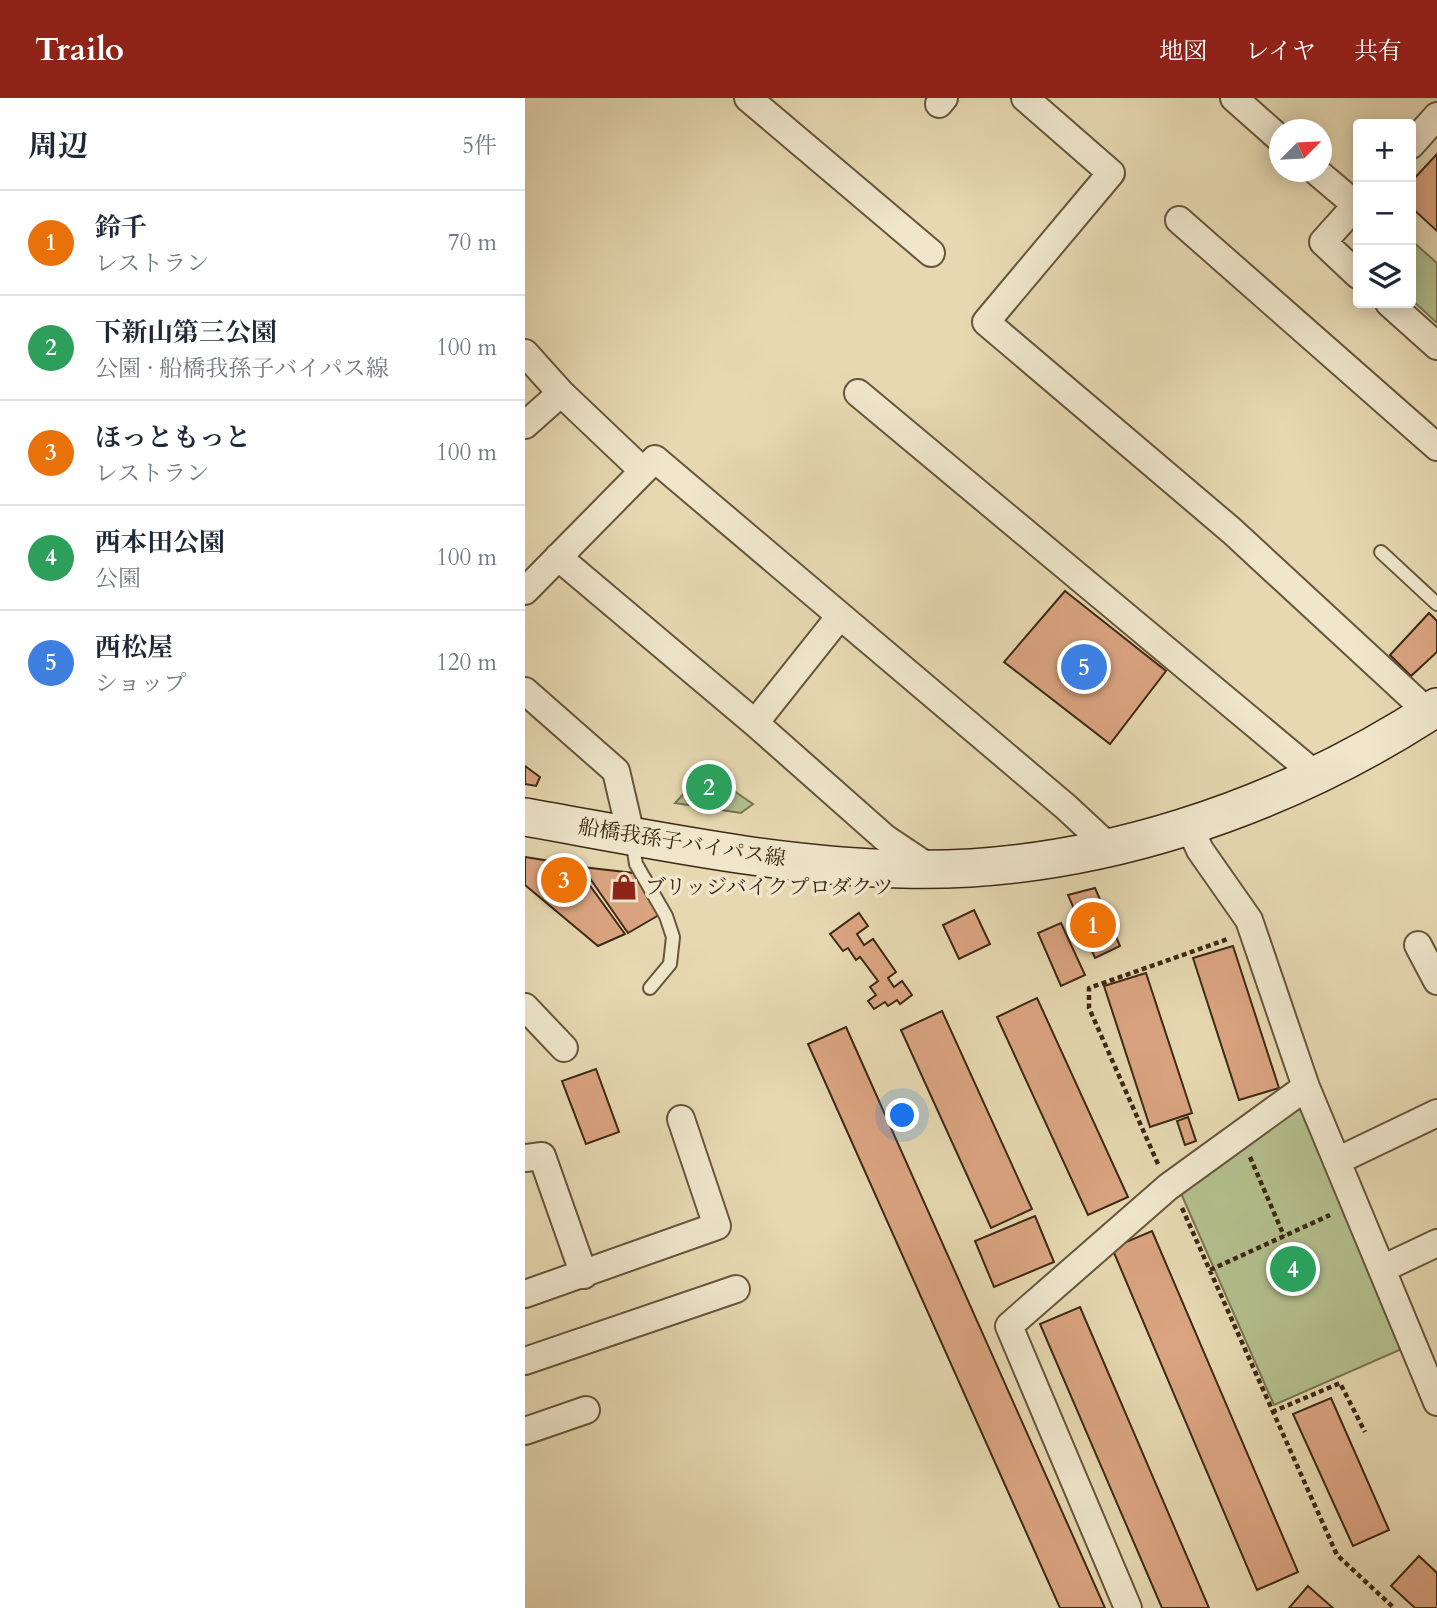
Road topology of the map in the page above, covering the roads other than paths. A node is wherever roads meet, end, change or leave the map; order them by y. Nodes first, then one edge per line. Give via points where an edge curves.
1 (748, 98) edge
2 (1025, 98) edge
3 (1234, 98) edge
4 (1437, 116) edge
5 (1269, 129) edge
6 (1416, 139) edge
7 (1330, 182) edge
8 (1353, 201) edge
9 (1353, 208) edge
10 (1179, 220) dead end
11 (931, 253) dead end
12 (1353, 270) edge
13 (1395, 308) edge
14 (1437, 346) edge
15 (525, 353) edge
16 (561, 393) junction
17 (858, 393) dead end
18 (525, 425) edge
19 (1437, 447) edge
20 (642, 470) junction
21 (1381, 552) dead end
22 (558, 557) junction
23 (525, 591) edge
24 (1437, 604) edge
25 (839, 616) junction
26 (525, 691) edge
27 (1433, 710) edge
28 (755, 723) junction
29 (1316, 775) junction
30 (525, 817) edge
31 (1189, 826) junction
32 (631, 835) junction
33 (1108, 846) junction
34 (930, 867) junction
35 (1418, 945) dead end
36 (1437, 981) edge
37 (650, 988) dead end
38 (525, 1007) edge
39 (564, 1048) dead end
40 (1306, 1087) junction
41 (1437, 1113) edge
42 (681, 1119) dead end
43 (525, 1158) edge
44 (1337, 1161) junction
45 (1437, 1243) edge
46 (1382, 1269) junction
47 (584, 1275) junction
48 (736, 1289) dead end
49 (525, 1294) edge
50 (525, 1361) edge
51 (1437, 1402) edge
52 (586, 1410) dead end
53 (525, 1431) edge
54 (1128, 1608) edge

1 - 11 street
2 - 27 street via 1111,173 986,322
3 - 5 street
4 - 6 street
7 - 8 street
9 - 12 street via 1322,242
10 - 19 street
13 - 14 street
15 - 16 street
16 - 18 street
16 - 20 street
17 - 29 street
20 - 22 street
20 - 25 street via 655,459
21 - 24 lane
22 - 23 street
22 - 28 street
25 - 28 street
25 - 33 street
26 - 32 street via 616,771
27 - 29 street, 船橋我孫子バイパス線
28 - 34 street via 885,838
29 - 31 street, 船橋我孫子バイパス線
30 - 32 street, 船橋我孫子バイパス線
31 - 33 street, 船橋我孫子バイパス線
31 - 40 street via 1200,850 1249,920
32 - 34 street, 船橋我孫子バイパス線 via 787,860
32 - 37 lane via 636,864 673,937 670,964
33 - 34 street, 船橋我孫子バイパス線 via 1042,862
35 - 36 street
38 - 39 street
40 - 44 street
40 - 54 street via 1168,1186 1009,1326
41 - 44 street
42 - 47 street via 717,1226
43 - 47 street via 542,1156
44 - 46 street
45 - 46 street
46 - 51 street
47 - 49 street
48 - 50 street
52 - 53 street

